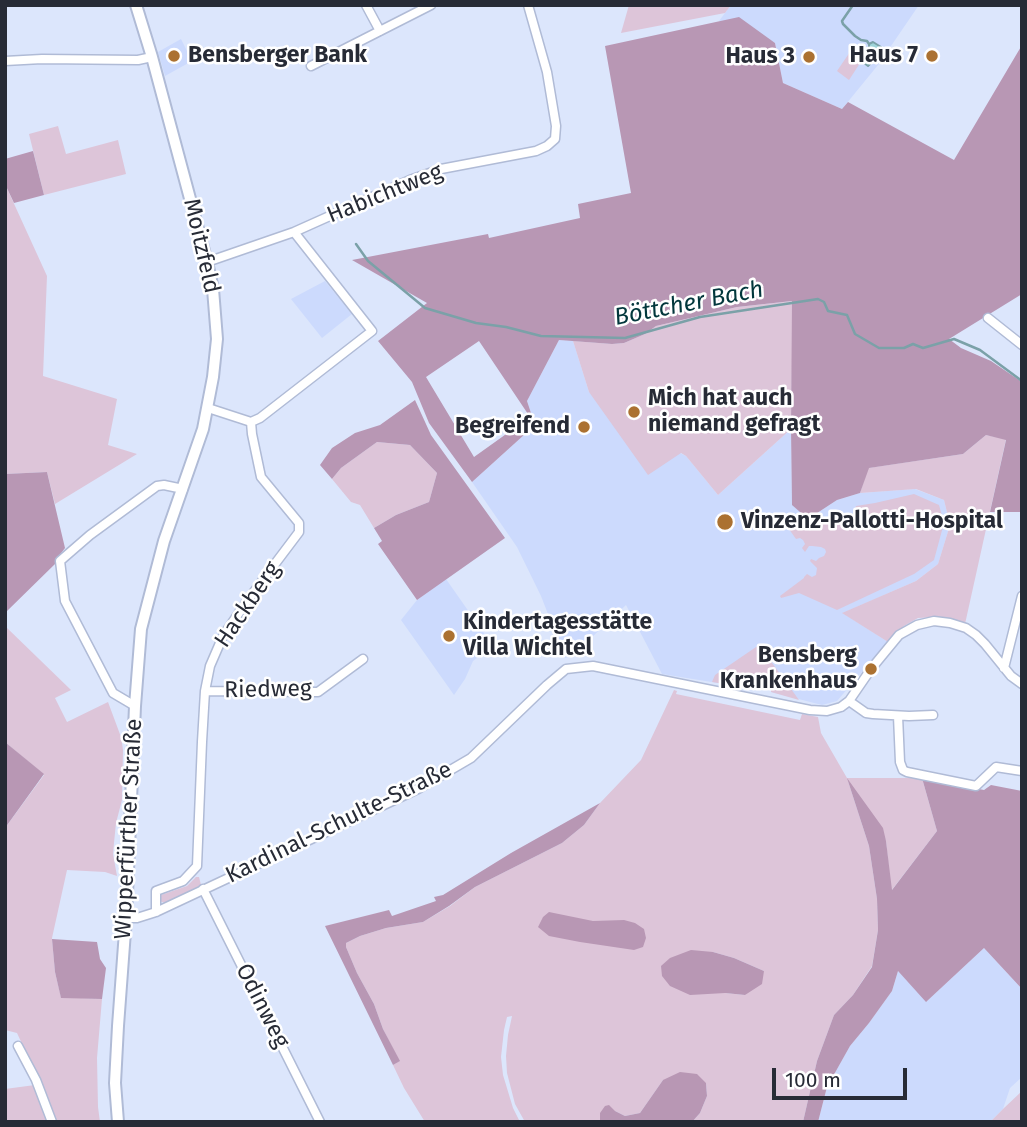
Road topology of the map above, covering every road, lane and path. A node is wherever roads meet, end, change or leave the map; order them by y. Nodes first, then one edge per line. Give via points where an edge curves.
1 (136, 5) edge
2 (366, 5) edge
3 (431, 5) edge
4 (528, 5) edge
5 (380, 31) junction
6 (152, 57) junction
7 (5, 61) edge
8 (312, 66) dead end
9 (294, 232) junction
10 (207, 262) junction
11 (988, 318) dead end
12 (1022, 345) edge
13 (208, 408) junction
14 (251, 422) junction
15 (183, 489) junction
16 (1022, 596) edge
17 (363, 659) dead end
18 (1004, 668) junction
19 (1022, 684) edge
20 (205, 691) junction
21 (849, 701) junction
22 (135, 706) junction
23 (933, 715) dead end
24 (898, 716) junction
25 (1022, 771) edge
26 (203, 890) junction
27 (156, 912) junction
28 (126, 918) junction
29 (18, 1045) dead end
30 (52, 1122) edge
31 (118, 1122) edge
32 (320, 1122) edge

1 - 6 main road, Moitzfeld
2 - 5 street
3 - 5 street
4 - 9 street, Habichtweg via 547,72 555,139 537,151 440,169
5 - 8 street
6 - 7 street
6 - 10 main road, Moitzfeld
9 - 10 street, Habichtweg
9 - 14 street via 372,331
10 - 13 main road, Moitzfeld via 217,339
11 - 12 street
13 - 14 street
13 - 15 main road, Moitzfeld
14 - 20 street, Hackberg via 261,477 299,523 299,532 223,636
15 - 22 main road, Moitzfeld via 141,629
15 - 22 street, Wipperfürther Straße via 157,486 60,561 65,601 113,694
16 - 18 street
17 - 20 street, Riedweg via 318,692
18 - 19 street
18 - 21 street via 966,628 943,621 925,622 899,635
20 - 27 street, Hackberg via 198,866 183,881 156,891
21 - 24 street via 866,712
21 - 26 street, Kardinal-Schulte-Straße via 834,710 819,711 593,666 566,669 471,758 418,789
22 - 28 main road, Wipperfürther Straße
23 - 24 street
24 - 25 street via 900,762 907,772 976,786 996,767
26 - 27 street, Kardinal-Schulte-Straße
26 - 32 street, Odinweg
27 - 28 street, Kardinal-Schulte-Straße
28 - 31 main road, Wipperfürther Straße via 116,1072
29 - 30 street

